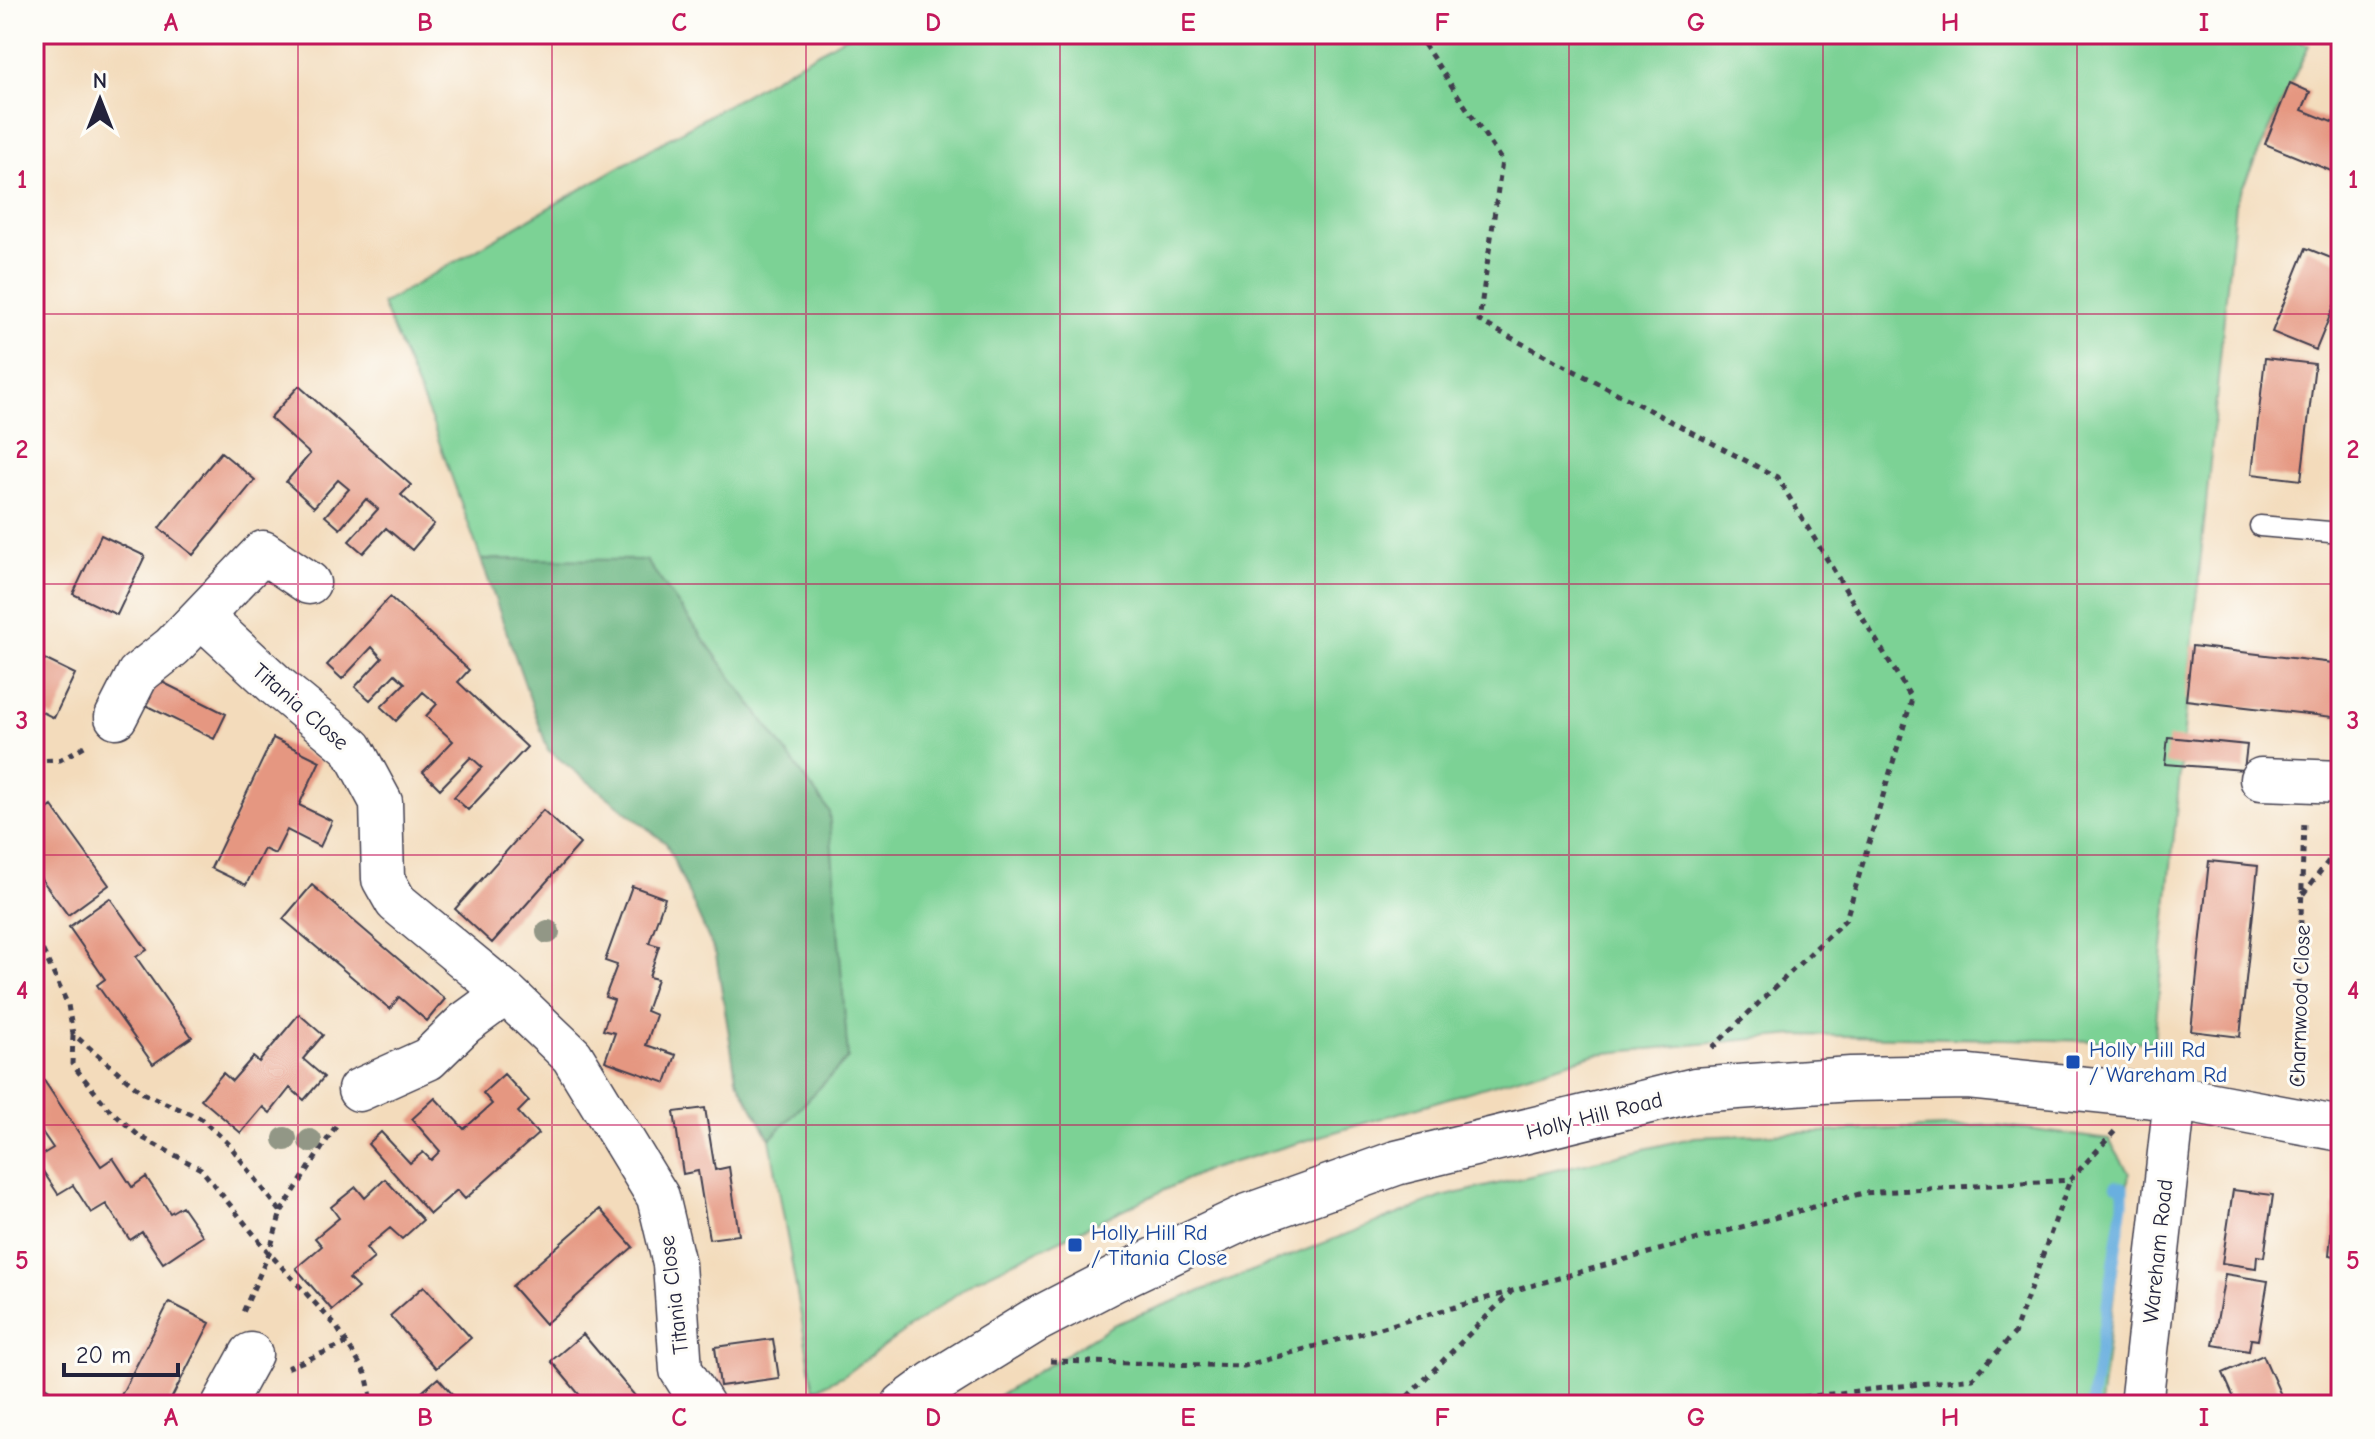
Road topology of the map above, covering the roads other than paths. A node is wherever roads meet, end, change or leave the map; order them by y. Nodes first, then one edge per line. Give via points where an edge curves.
1 (2260, 526) dead end
2 (2341, 533) edge
3 (309, 583) dead end
4 (202, 617) junction
5 (116, 717) road end
6 (2261, 779) dead end
7 (2323, 782) edge
8 (506, 993) junction
9 (359, 1090) road end
10 (2175, 1098) junction
11 (2341, 1129) edge
12 (251, 1354) road end
13 (223, 1405) edge
14 (703, 1405) edge
15 (904, 1405) edge
16 (2141, 1405) edge

1 - 2 lane
3 - 4 street via 263,552
4 - 5 street via 138,674
4 - 8 street, Titania Close via 352,748 381,802 383,879 396,902
6 - 7 street
8 - 9 street via 428,1059
8 - 14 street, Titania Close via 572,1056 658,1197 674,1264 681,1370
10 - 11 street, Holly Hill Road
10 - 15 street, Holly Hill Road via 1968,1077 1851,1079 1683,1093 1396,1163 1248,1216 1034,1321
10 - 16 street, Wareham Road
12 - 13 street

